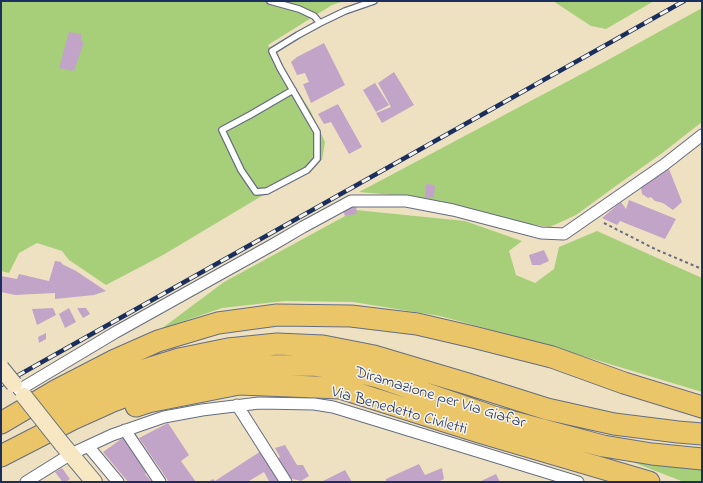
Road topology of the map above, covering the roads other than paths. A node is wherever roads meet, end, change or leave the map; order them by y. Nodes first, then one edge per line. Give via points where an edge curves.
1 (270, 1) edge
2 (374, 1) edge
3 (320, 23) junction
4 (293, 90) junction
5 (702, 135) edge
6 (1, 368) edge
7 (19, 390) junction
8 (238, 405) junction
9 (702, 407) edge
10 (1, 424) edge
11 (125, 430) junction
12 (702, 434) edge
13 (1, 436) edge
14 (88, 446) junction
15 (66, 449) junction
16 (1, 456) edge
17 (702, 459) edge
18 (1, 467) edge
19 (26, 482) edge
20 (94, 482) edge
21 (118, 482) edge
22 (160, 482) edge
23 (286, 482) edge
24 (578, 482) edge
25 (649, 482) edge

1 - 3 lane via 299,9 314,16
2 - 3 lane
3 - 4 lane via 272,51
4 - 4 lane via 317,132 317,159 307,170 267,191 256,192 241,170 222,130
5 - 7 street via 564,234 541,233 453,210 406,201 351,201
6 - 7 main road, bridge
7 - 15 main road, bridge
8 - 11 street, Via Benedetto Civiletti via 164,417
8 - 23 street
8 - 24 street, Via Benedetto Civiletti via 288,403 333,407
9 - 10 highway via 552,357 417,324 351,316 277,315 218,323 158,341 57,390
11 - 14 street, Via Benedetto Civiletti
11 - 22 street
12 - 13 highway, Diramazione per Via Giafar via 614,424 547,409 374,356 323,346 277,344 207,353 128,375 67,401
14 - 15 street, Via Benedetto Civiletti
14 - 21 street
15 - 19 street, Via Benedetto Civiletti
15 - 20 main road
16 - 17 highway, Diramazione per Via Giafar via 113,401 185,377 230,368 313,365 346,369 378,377 494,417 604,446
18 - 25 highway via 109,415 148,402 239,384 340,388

